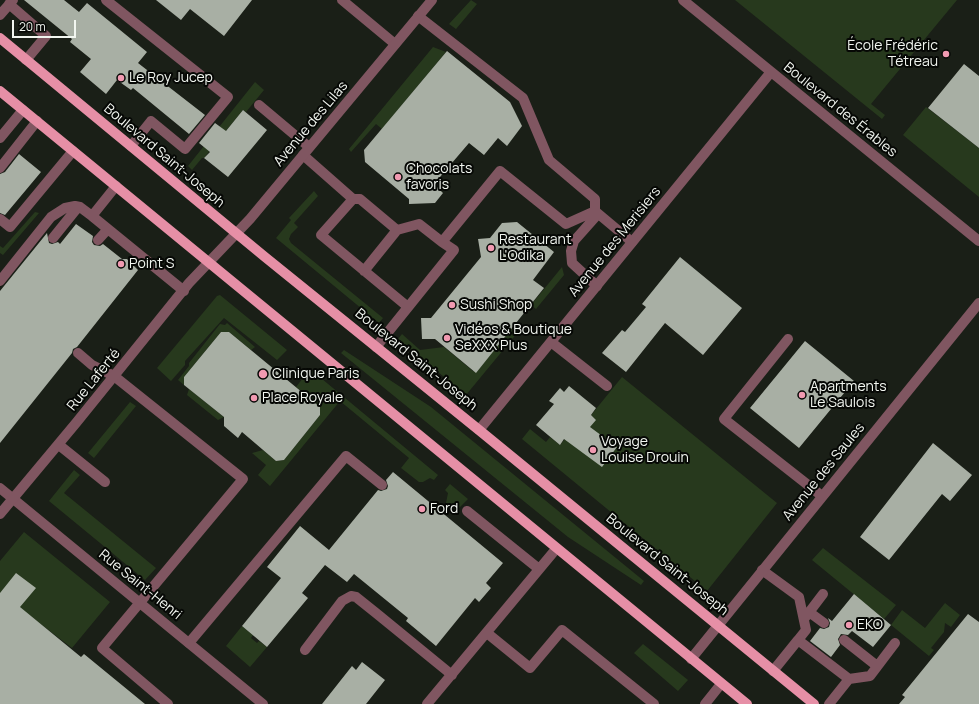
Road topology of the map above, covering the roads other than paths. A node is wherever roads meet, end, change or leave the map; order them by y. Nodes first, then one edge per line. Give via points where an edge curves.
1 (106, 0) edge
2 (342, 0) edge
3 (432, 0) edge
4 (683, 0) edge
5 (11, 2) edge
6 (0, 15) edge
7 (418, 16) junction
8 (0, 38) edge
9 (395, 44) junction
10 (26, 60) junction
11 (771, 72) junction
12 (0, 91) edge
13 (260, 105) dead end
14 (23, 110) junction
15 (37, 121) junction
16 (0, 138) edge
17 (130, 146) junction
18 (73, 151) junction
19 (306, 151) junction
20 (0, 168) edge
21 (116, 186) junction
22 (353, 198) junction
23 (78, 207) junction
24 (597, 213) junction
25 (92, 216) junction
26 (0, 219) edge
27 (108, 229) junction
28 (397, 230) junction
29 (237, 234) junction
30 (54, 238) dead end
31 (98, 240) dead end
32 (979, 241) edge
33 (442, 242) junction
34 (632, 242) junction
35 (209, 263) junction
36 (364, 271) junction
37 (0, 281) edge
38 (597, 286) junction
39 (184, 291) junction
40 (979, 303) edge
41 (408, 307) junction
42 (788, 339) dead end
43 (551, 342) junction
44 (376, 347) junction
45 (78, 353) dead end
46 (114, 376) junction
47 (607, 386) dead end
48 (479, 430) junction
49 (59, 445) junction
50 (105, 482) dead end
51 (382, 485) dead end
52 (0, 488) edge
53 (822, 496) junction
54 (13, 498) junction
55 (467, 511) dead end
56 (0, 514) edge
57 (556, 549) junction
58 (540, 569) junction
59 (762, 570) junction
60 (823, 594) dead end
61 (139, 602) junction
62 (807, 615) junction
63 (824, 624) dead end
64 (718, 625) junction
65 (487, 634) junction
66 (798, 640) junction
67 (844, 640) dead end
68 (895, 643) dead end
69 (189, 644) junction
70 (305, 650) dead end
71 (691, 659) junction
72 (877, 666) junction
73 (773, 671) junction
74 (452, 675) junction
75 (849, 679) junction
76 (721, 684) junction
77 (168, 704) edge
78 (263, 704) edge
79 (427, 704) edge
80 (654, 704) edge
81 (705, 704) edge
82 (746, 704) edge
83 (814, 704) edge
84 (830, 704) edge

1 - 17 street via 228,97 185,148 152,121
2 - 9 street
3 - 7 street, Avenue des Lilas
4 - 11 street, Boulevard des Érables
5 - 6 street
5 - 10 street via 46,36
7 - 9 street, Avenue des Lilas
7 - 24 street via 523,98 549,160 595,198
8 - 10 main road, Boulevard Saint-Joseph
9 - 19 street, Avenue des Lilas
10 - 17 main road, Boulevard Saint-Joseph
11 - 32 street, Boulevard des Érables
11 - 34 street, Avenue des Merisiers
12 - 14 main road
13 - 19 street
14 - 15 main road
14 - 16 street
15 - 18 main road
15 - 20 street
17 - 29 main road, Boulevard Saint-Joseph
18 - 21 main road
18 - 26 street via 10,227
19 - 22 street
19 - 29 street, Avenue des Lilas
21 - 25 street
21 - 35 main road
22 - 28 street via 360,198
22 - 36 street via 321,235
23 - 25 street
23 - 30 street
23 - 37 street via 65,208 52,217
24 - 33 street via 566,224 500,171
24 - 34 street
24 - 38 street via 574,241 571,251 572,263
25 - 27 street
27 - 31 street
27 - 39 street
28 - 33 street via 419,224
28 - 36 street
29 - 35 street, Avenue des Lilas
29 - 44 main road, Boulevard Saint-Joseph
33 - 41 street via 454,250
34 - 38 street, Avenue des Merisiers
35 - 39 street, Rue Laferté
35 - 57 main road
36 - 41 street
38 - 43 street, Avenue des Merisiers
39 - 46 street, Rue Laferté
40 - 53 street, Avenue des Saules
41 - 44 street
42 - 53 street via 724,419
43 - 47 street
43 - 48 street, Avenue des Merisiers
44 - 48 main road, Boulevard Saint-Joseph
45 - 46 street via 92,365
46 - 49 street, Rue Laferté
46 - 61 street via 243,479
48 - 64 main road, Boulevard Saint-Joseph
49 - 50 street
49 - 54 street, Rue Laferté
51 - 69 street via 346,456
52 - 54 street, Rue Saint-Henri
53 - 59 street, Avenue des Saules
54 - 56 street, Rue Laferté
54 - 61 street, Rue Saint-Henri
55 - 58 street
57 - 58 street
57 - 71 main road
58 - 65 street
59 - 62 street via 799,597
59 - 64 street, Avenue des Saules
60 - 62 street
61 - 69 street, Rue Saint-Henri
61 - 77 street via 102,648
62 - 63 street
62 - 66 street via 806,630
64 - 71 street, Avenue des Saules
64 - 73 main road, Boulevard Saint-Joseph
65 - 74 street
65 - 80 street via 530,668 562,630
66 - 73 street
66 - 75 street
67 - 72 street
68 - 72 street
69 - 78 street, Rue Saint-Henri
70 - 74 street via 342,601 351,596 356,597
71 - 76 main road
72 - 75 street via 870,676
73 - 83 main road, Boulevard Saint-Joseph
74 - 79 street
75 - 84 street
76 - 81 street
76 - 82 main road

